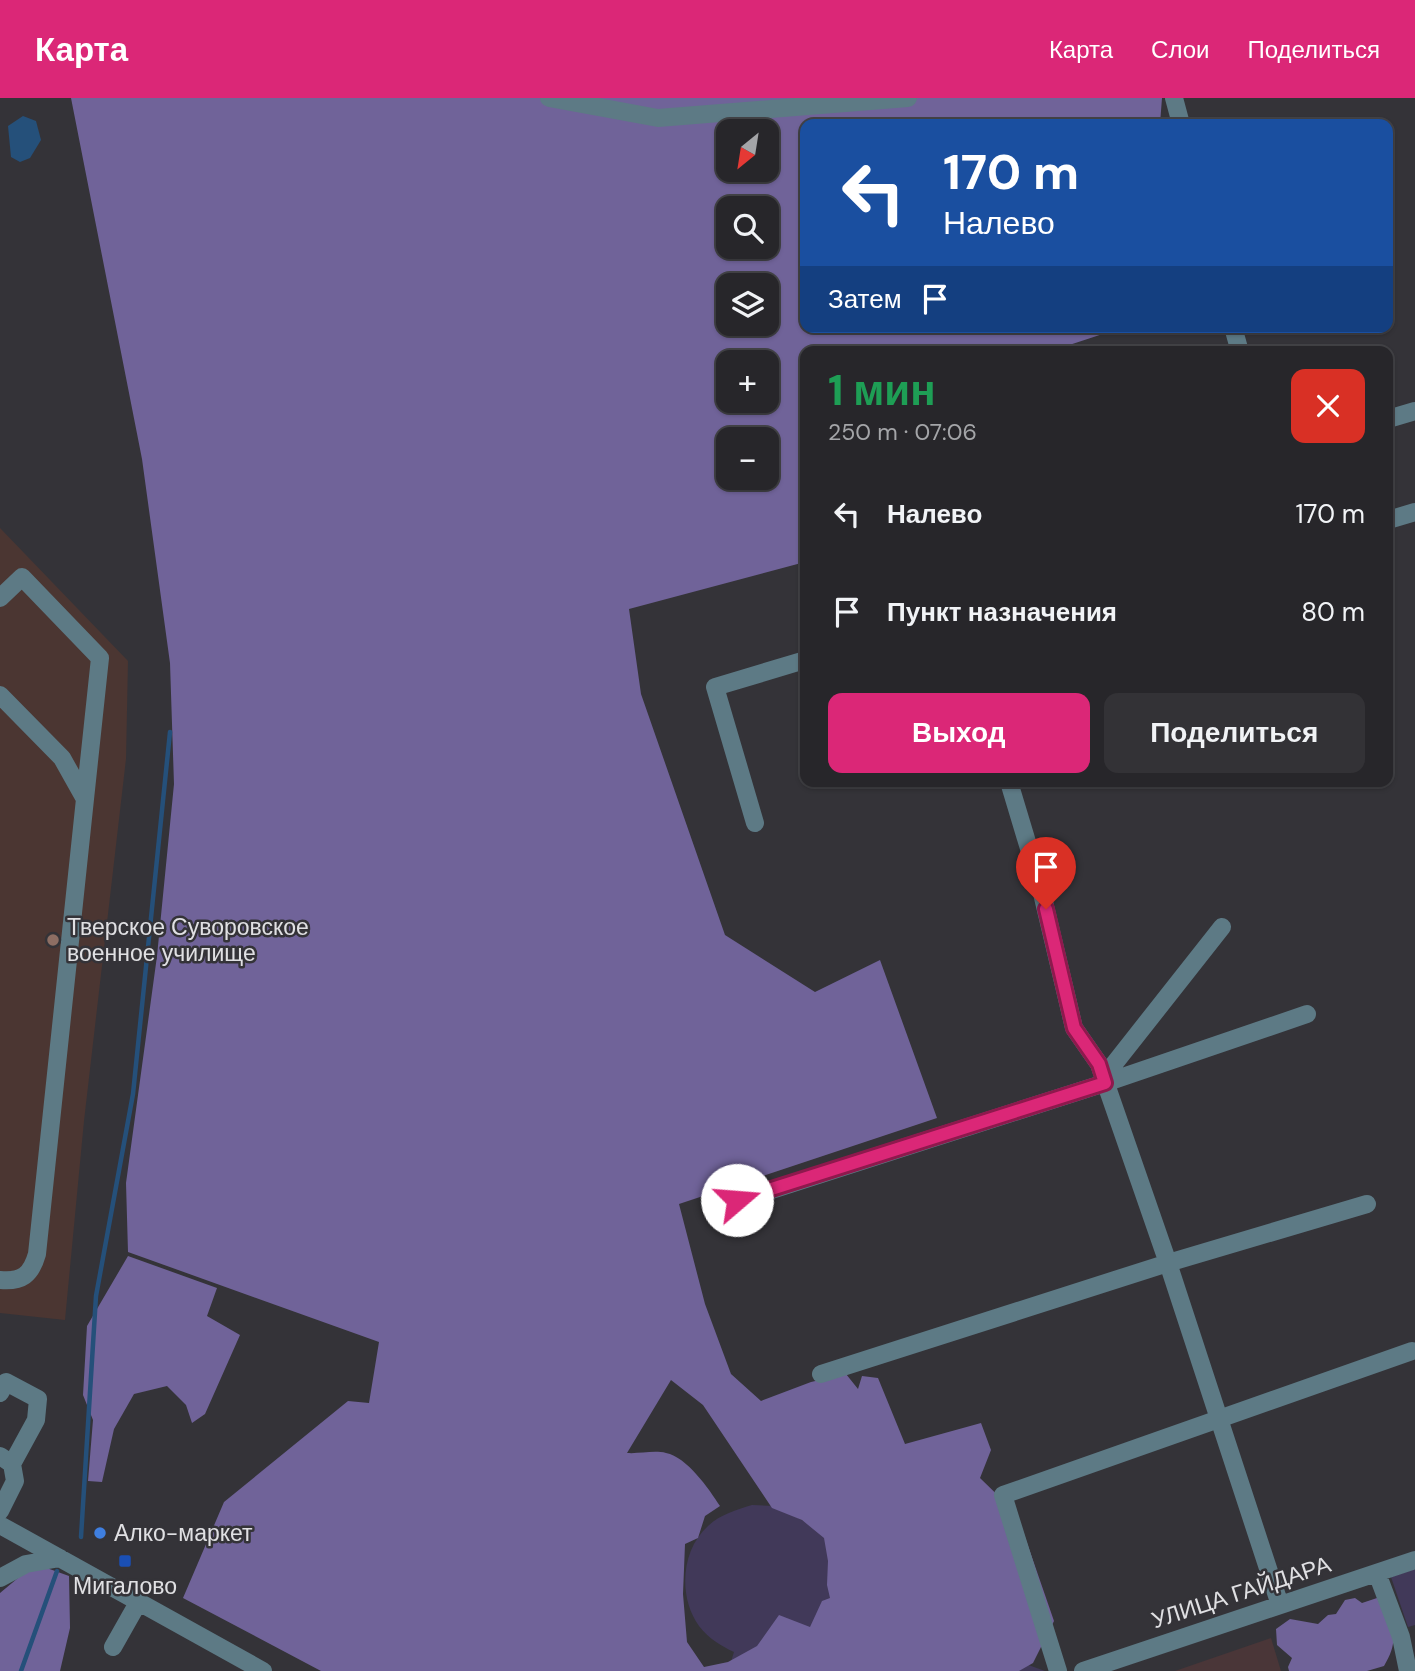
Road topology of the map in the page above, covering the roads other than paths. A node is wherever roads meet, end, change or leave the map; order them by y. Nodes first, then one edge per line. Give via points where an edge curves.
1 (549, 98) edge
2 (908, 98) edge
3 (1174, 98) edge
4 (1180, 119) edge
5 (1415, 411) edge
6 (1393, 418) edge
7 (1415, 512) edge
8 (1393, 519) edge
9 (0, 598) edge
10 (800, 662) edge
11 (2, 701) edge
12 (1011, 787) edge
13 (85, 799) junction
14 (755, 823) dead end
15 (1222, 927) dead end
16 (1307, 1014) dead end
17 (1104, 1081) junction
18 (737, 1200) dead end
19 (1367, 1204) dead end
20 (1168, 1263) junction
21 (0, 1280) edge
22 (1412, 1351) dead end
23 (821, 1374) dead end
24 (2, 1384) edge
25 (1219, 1419) junction
26 (6, 1460) edge
27 (0, 1511) edge
28 (0, 1525) edge
29 (61, 1558) junction
30 (1415, 1560) edge
31 (1377, 1573) junction
32 (0, 1578) edge
33 (139, 1601) junction
34 (1280, 1605) junction
35 (1408, 1635) edge
36 (113, 1647) dead end
37 (234, 1655) junction
38 (225, 1671) edge
39 (263, 1671) edge
40 (1058, 1671) edge
41 (1083, 1671) edge
42 (1408, 1671) edge

1 - 2 street via 658,118
3 - 4 street
5 - 6 street
7 - 8 street
9 - 13 street via 22,577 100,658
10 - 14 street via 715,687
11 - 13 street via 62,758
12 - 17 street via 1040,885 1074,1028 1099,1064
13 - 21 street via 37,1254 25,1278
15 - 17 street
16 - 17 street
17 - 18 street
17 - 20 street
19 - 20 street
20 - 23 street
20 - 25 street
22 - 25 street
24 - 26 street via 38,1399 36,1420
25 - 34 street
25 - 40 street via 1003,1495
26 - 27 street via 15,1481
28 - 29 street
29 - 32 street via 26,1564
29 - 33 street
30 - 31 street, УЛИЦА ГАЙДАРА
31 - 34 street, УЛИЦА ГАЙДАРА
31 - 35 street
33 - 36 street
33 - 37 street
34 - 41 street, УЛИЦА ГАЙДАРА
35 - 42 street
37 - 38 street
37 - 39 street

